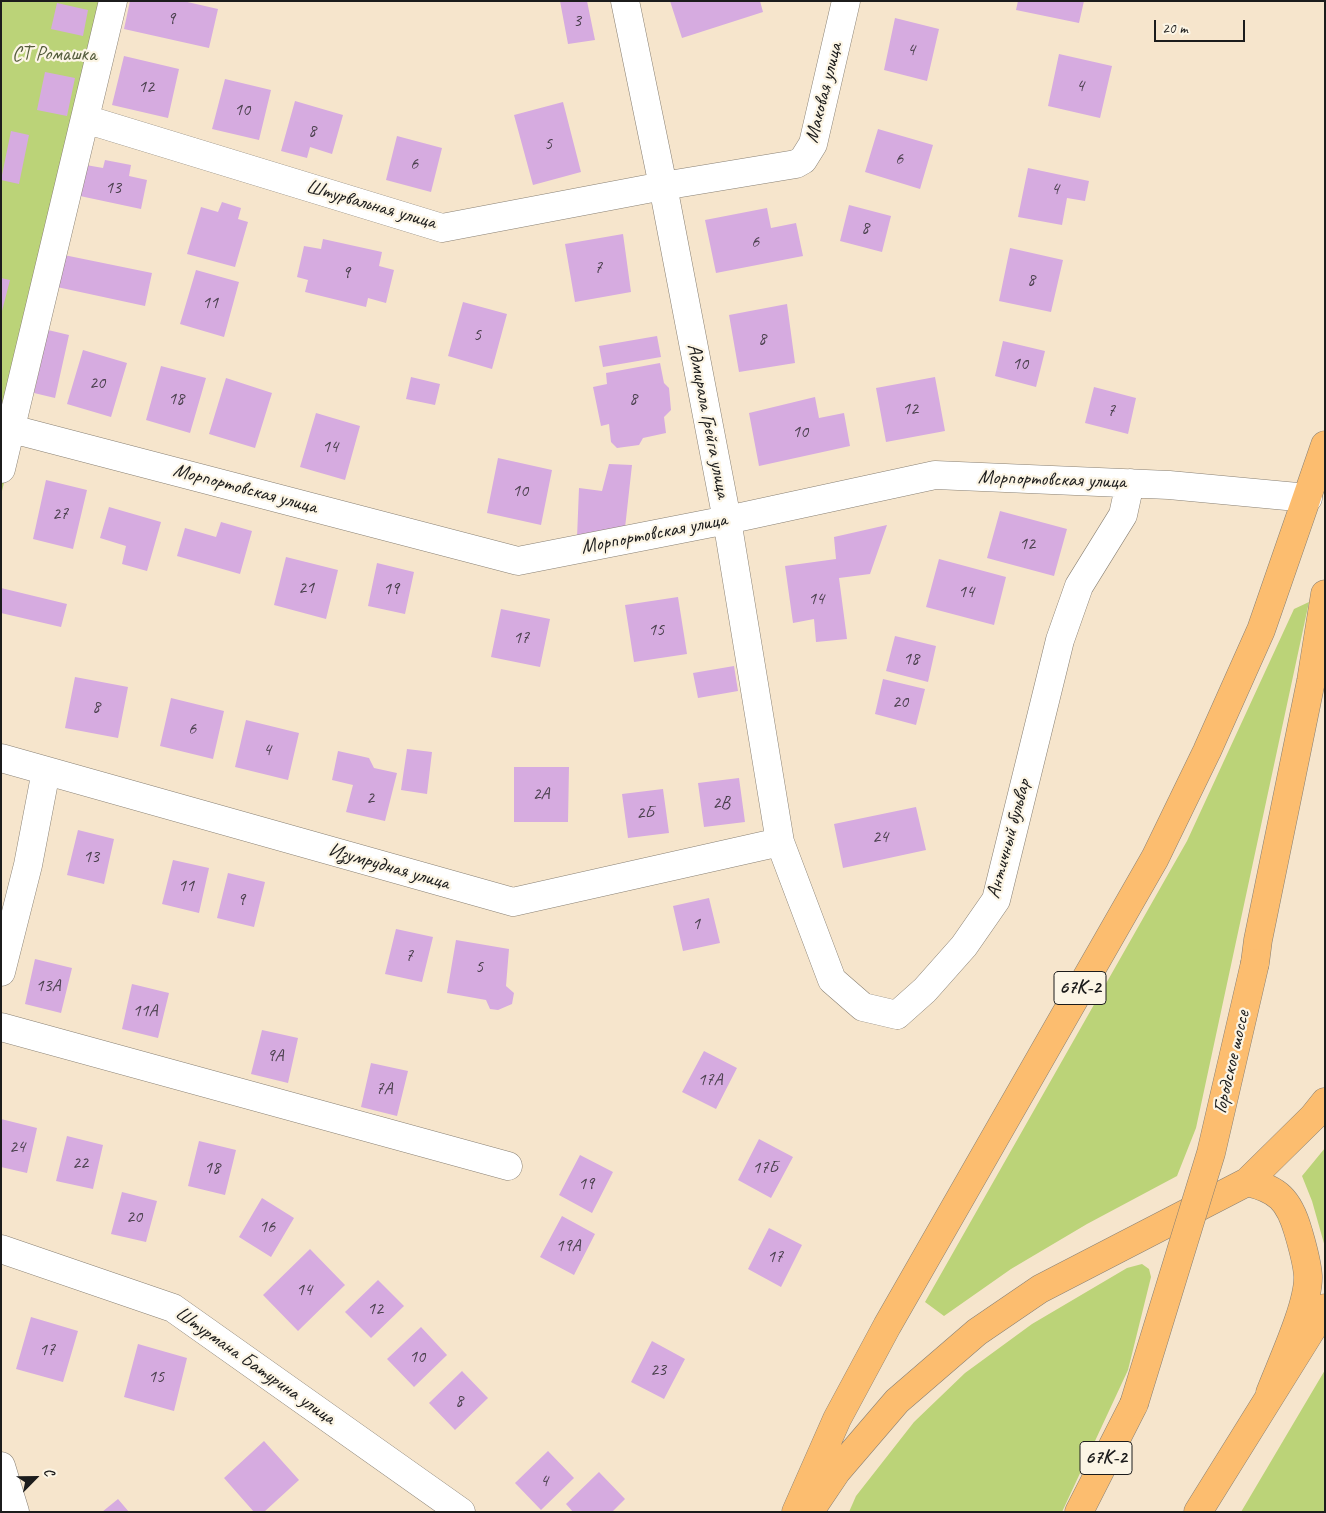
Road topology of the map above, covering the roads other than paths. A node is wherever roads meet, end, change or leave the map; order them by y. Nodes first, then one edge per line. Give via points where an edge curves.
1 (113, 1) edge
2 (625, 1) edge
3 (846, 1) edge
4 (85, 120) junction
5 (663, 186) junction
6 (12, 429) junction
7 (1325, 445) edge
8 (1, 469) edge
9 (1130, 483) junction
10 (1308, 498) junction
11 (726, 520) junction
12 (1325, 594) edge
13 (1, 758) edge
14 (46, 771) junction
15 (780, 842) junction
16 (1, 972) edge
17 (1, 1027) edge
18 (1325, 1102) edge
19 (508, 1166) dead end
20 (1247, 1182) junction
21 (1, 1249) edge
22 (1325, 1308) edge
23 (1270, 1393) junction
24 (1, 1466) edge
25 (16, 1512) edge
26 (461, 1512) edge
27 (796, 1512) edge
28 (810, 1512) edge
29 (1079, 1512) edge
30 (1198, 1512) edge

1 - 4 street
2 - 5 street, Адмирала Грейга улица
3 - 5 street, Маковая улица via 812,144 803,160 787,167
4 - 5 street, Штурвальная улица via 442,228
4 - 6 street
5 - 11 street, Адмирала Грейга улица
6 - 8 street
6 - 11 street, Морпортовская улица via 518,561
7 - 10 main road, 67К-2
9 - 10 street, Морпортовская улица
9 - 11 street, Морпортовская улица via 935,475
9 - 15 street, Античный бульвар via 1123,515 1079,586 1060,640 996,900 964,946 925,990 897,1015 863,1007 832,980
10 - 27 main road, 67К-2 via 1261,630 1155,858 887,1326 837,1419
11 - 15 street, Адмирала Грейга улица
12 - 29 main road, Городское шоссе / 67К-2, bridge via 1255,963 1211,1153 1134,1404
13 - 14 street, Изумрудная улица
14 - 15 street, Изумрудная улица via 513,902
14 - 16 street via 28,865
17 - 19 street
18 - 20 main road
20 - 23 main road via 1266,1186 1281,1196 1294,1219 1308,1277 1300,1314
20 - 28 main road via 1040,1289 977,1332 897,1401 837,1471
21 - 26 street, Штурмана Батурина улица via 173,1308
22 - 23 main road
23 - 30 main road
24 - 25 street

